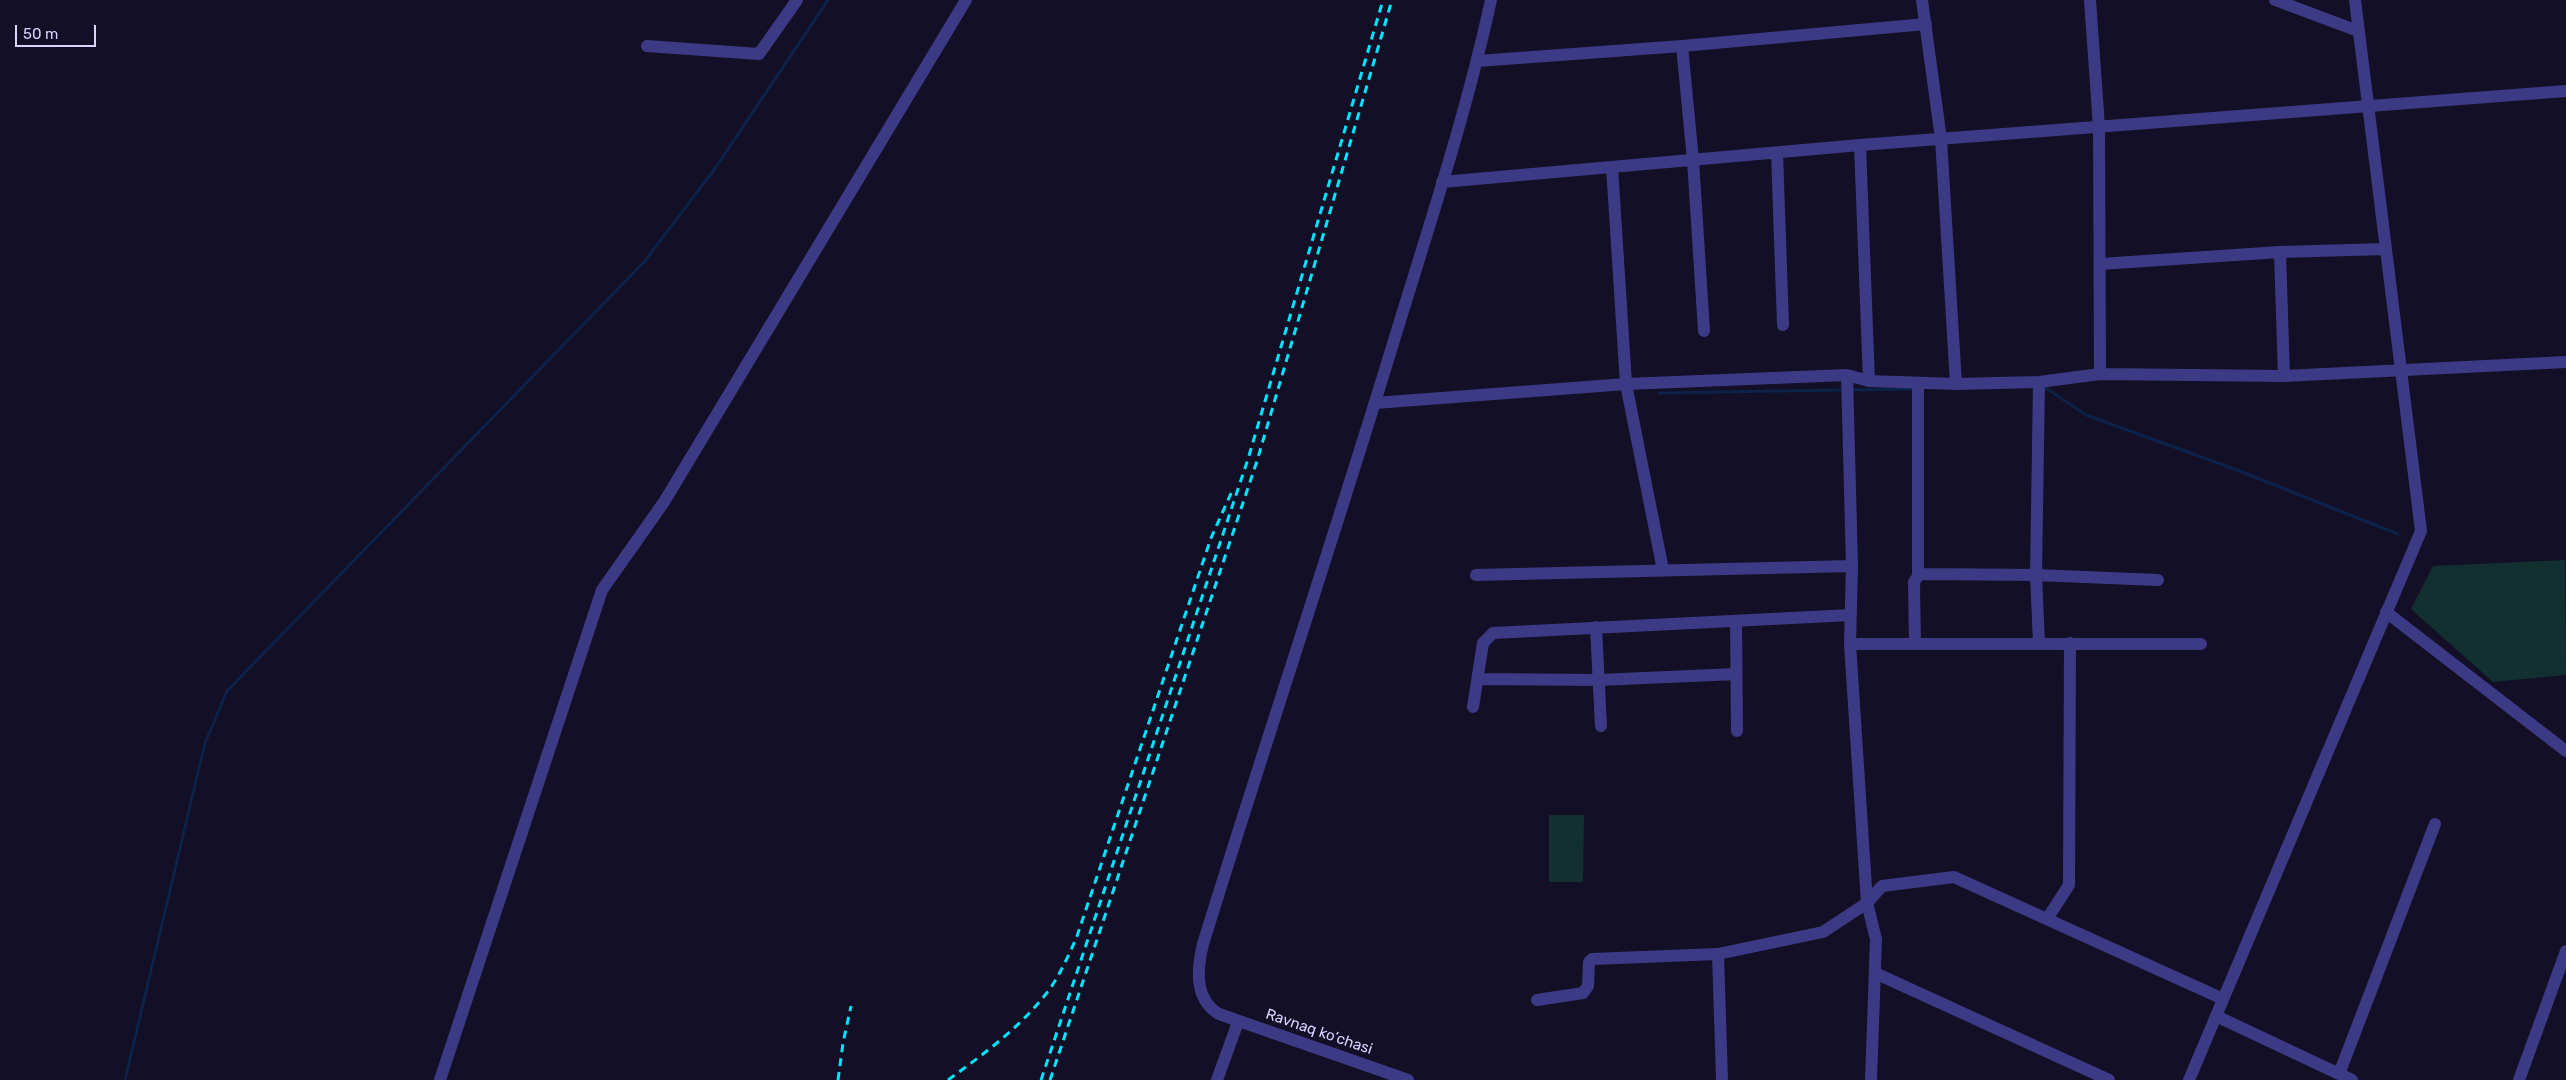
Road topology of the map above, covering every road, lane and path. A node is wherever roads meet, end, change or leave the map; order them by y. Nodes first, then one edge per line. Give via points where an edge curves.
1 (797, 0) edge
2 (966, 0) edge
3 (1491, 0) edge
4 (1922, 0) edge
5 (2090, 0) edge
6 (2276, 0) edge
7 (2355, 0) edge
8 (1926, 24) junction
9 (2358, 31) junction
10 (647, 46) dead end
11 (1682, 46) junction
12 (1478, 60) junction
13 (2566, 91) edge
14 (2368, 107) junction
15 (2099, 127) junction
16 (1941, 139) junction
17 (1860, 145) junction
18 (1777, 153) junction
19 (1693, 160) junction
20 (1612, 167) junction
21 (1442, 182) junction
22 (2385, 249) junction
23 (2280, 252) junction
24 (2100, 264) junction
25 (1783, 325) dead end
26 (1704, 331) dead end
27 (2566, 362) edge
28 (2401, 371) junction
29 (2100, 374) junction
30 (1847, 375) junction
31 (2284, 376) junction
32 (1869, 381) junction
33 (2039, 382) junction
34 (1918, 383) junction
35 (1626, 384) junction
36 (1956, 384) junction
37 (1375, 403) junction
38 (1852, 566) junction
39 (1663, 570) junction
40 (1476, 574) dead end
41 (2036, 575) junction
42 (1918, 576) junction
43 (2158, 580) dead end
44 (2386, 612) junction
45 (1851, 615) junction
46 (1736, 621) junction
47 (1596, 628) junction
48 (1915, 643) junction
49 (2039, 643) junction
50 (2070, 643) junction
51 (1850, 644) junction
52 (2201, 644) dead end
53 (1736, 674) junction
54 (1478, 679) junction
55 (1599, 680) junction
56 (1473, 707) dead end
57 (1601, 726) dead end
58 (1737, 731) dead end
59 (2566, 751) edge
60 (2435, 824) dead end
61 (1867, 903) junction
62 (2047, 919) junction
63 (2566, 951) edge
64 (1718, 954) junction
65 (1875, 973) junction
66 (2223, 999) junction
67 (1537, 1000) dead end
68 (2216, 1016) junction
69 (1238, 1022) junction
70 (2340, 1074) junction
71 (1380, 1075) edge
72 (440, 1080) edge
73 (1217, 1080) edge
74 (1408, 1080) edge
75 (1722, 1080) edge
76 (1872, 1080) edge
77 (2109, 1080) edge
78 (2189, 1080) edge
79 (2352, 1080) edge
80 (2518, 1080) edge

1 - 10 street via 759,54
2 - 72 street via 664,502 602,590
3 - 12 street
4 - 8 street
5 - 15 street
6 - 9 street
7 - 9 street
8 - 11 street
8 - 16 street
9 - 14 street
11 - 12 street
11 - 19 street
12 - 21 street
13 - 14 street
14 - 15 street
14 - 22 street
15 - 16 street
15 - 24 street
16 - 17 street
16 - 36 street
17 - 18 street
17 - 32 street
18 - 19 street
18 - 25 street
19 - 20 street
19 - 26 street
20 - 21 street
20 - 35 street
21 - 37 street
22 - 23 street
22 - 28 street
23 - 24 street
23 - 31 street
24 - 29 street
27 - 28 street
28 - 31 street
28 - 44 street via 2421,531
29 - 31 street
29 - 33 street
30 - 32 street
30 - 35 street
30 - 38 street
32 - 34 street
33 - 36 street
33 - 41 street
34 - 36 street
34 - 42 street
35 - 37 street
35 - 39 street
37 - 69 street, Ravnaq ko‘chasi via 1202,944 1199,988 1210,1008
38 - 39 street
38 - 45 street
39 - 40 street
41 - 42 street
41 - 43 street
41 - 49 street
42 - 48 street via 1914,582
44 - 59 street
44 - 66 street
45 - 46 street
45 - 51 street
46 - 47 street
46 - 53 street
47 - 54 street via 1493,633 1483,643
47 - 55 street
48 - 49 street
48 - 51 street
49 - 50 street
50 - 52 street
50 - 62 street via 2069,885
51 - 61 street
53 - 55 street
53 - 58 street
54 - 55 street
54 - 56 street
55 - 57 street
60 - 70 street
61 - 62 street via 1882,886 1954,876
61 - 64 street via 1823,932
61 - 65 street via 1876,939
62 - 66 street
63 - 80 street
64 - 67 street via 1592,960 1589,962 1588,986 1583,993
64 - 75 street
65 - 76 street
65 - 77 street
66 - 68 street
68 - 70 street
68 - 78 street
69 - 71 street, Ravnaq ko‘chasi
69 - 73 street
70 - 79 street
71 - 74 street, Ravnaq ko‘chasi

